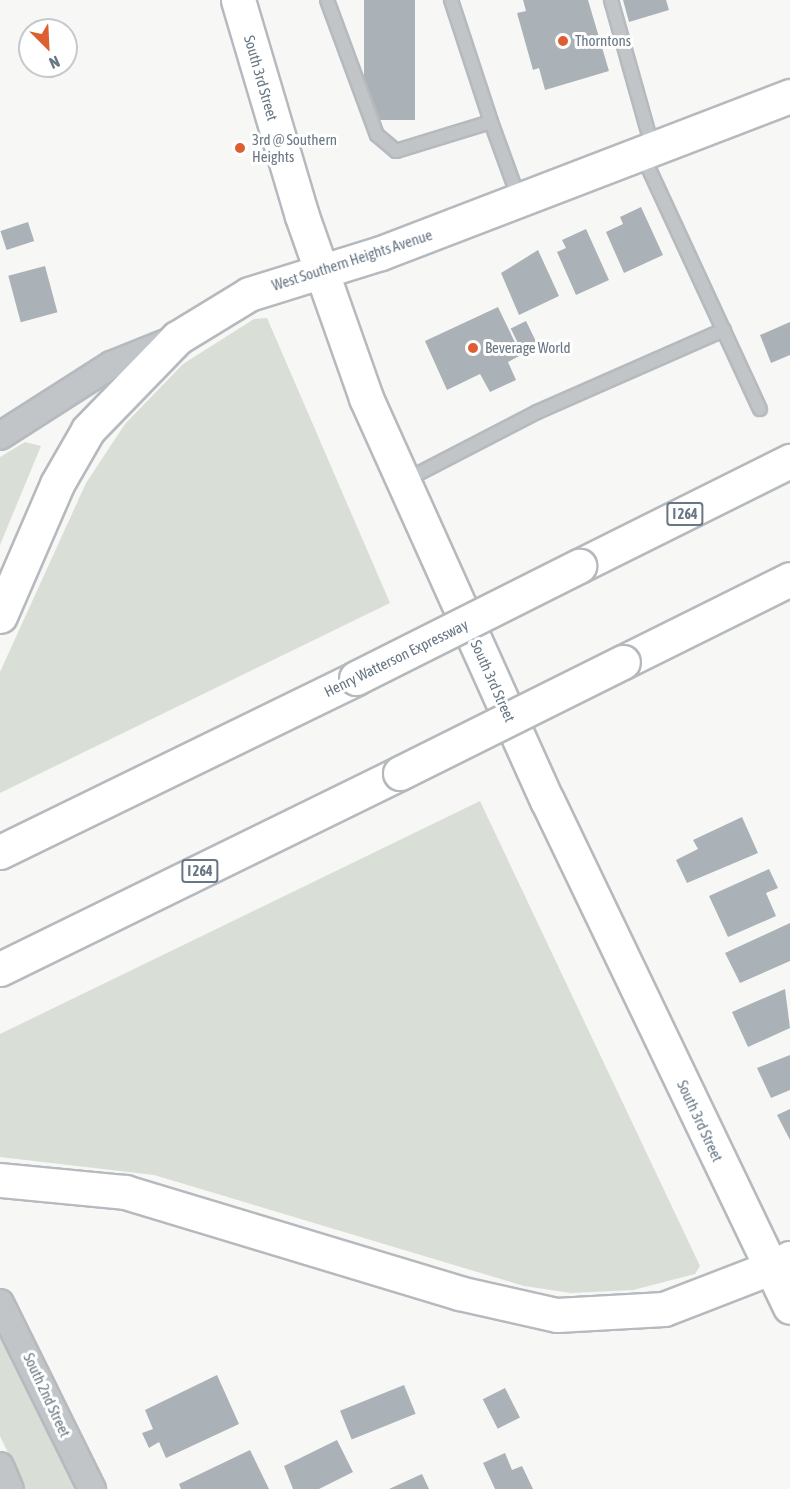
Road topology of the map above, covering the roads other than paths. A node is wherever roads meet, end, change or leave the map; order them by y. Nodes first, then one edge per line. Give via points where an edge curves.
1 (238, 0) edge
2 (327, 0) edge
3 (451, 0) edge
4 (611, 0) edge
5 (790, 96) edge
6 (491, 122) junction
7 (647, 151) junction
8 (520, 200) junction
9 (319, 270) junction
10 (724, 330) junction
11 (177, 338) junction
12 (760, 409) dead end
13 (0, 436) edge
14 (790, 461) edge
15 (403, 481) junction
16 (790, 579) edge
17 (0, 616) edge
18 (0, 852) edge
19 (0, 969) edge
20 (0, 1180) edge
21 (780, 1263) edge
22 (0, 1303) edge
23 (790, 1307) edge
24 (0, 1466) edge
25 (10, 1489) edge
26 (92, 1489) edge

1 - 9 main road, South 3rd Street
2 - 6 lane via 377,135 396,152
3 - 6 lane
4 - 7 lane
5 - 7 main road, West Southern Heights Avenue
6 - 8 lane
7 - 8 main road, West Southern Heights Avenue
7 - 10 lane
8 - 9 main road, West Southern Heights Avenue via 381,253
9 - 11 main road, West Southern Heights Avenue via 249,294
9 - 15 main road, South 3rd Street
10 - 12 lane
10 - 15 lane via 537,412
11 - 13 street, West Southern Heights Avenue via 111,364
11 - 17 main road via 88,430 57,484
14 - 18 main road, Henry Watterson Expressway / I 264, bridge
15 - 21 main road, South 3rd Street via 547,800
16 - 19 main road, I 264, bridge
20 - 21 main road via 125,1192 459,1293 557,1315 664,1309
21 - 23 main road, South 3rd Street
22 - 26 street, South 2nd Street
24 - 25 street

